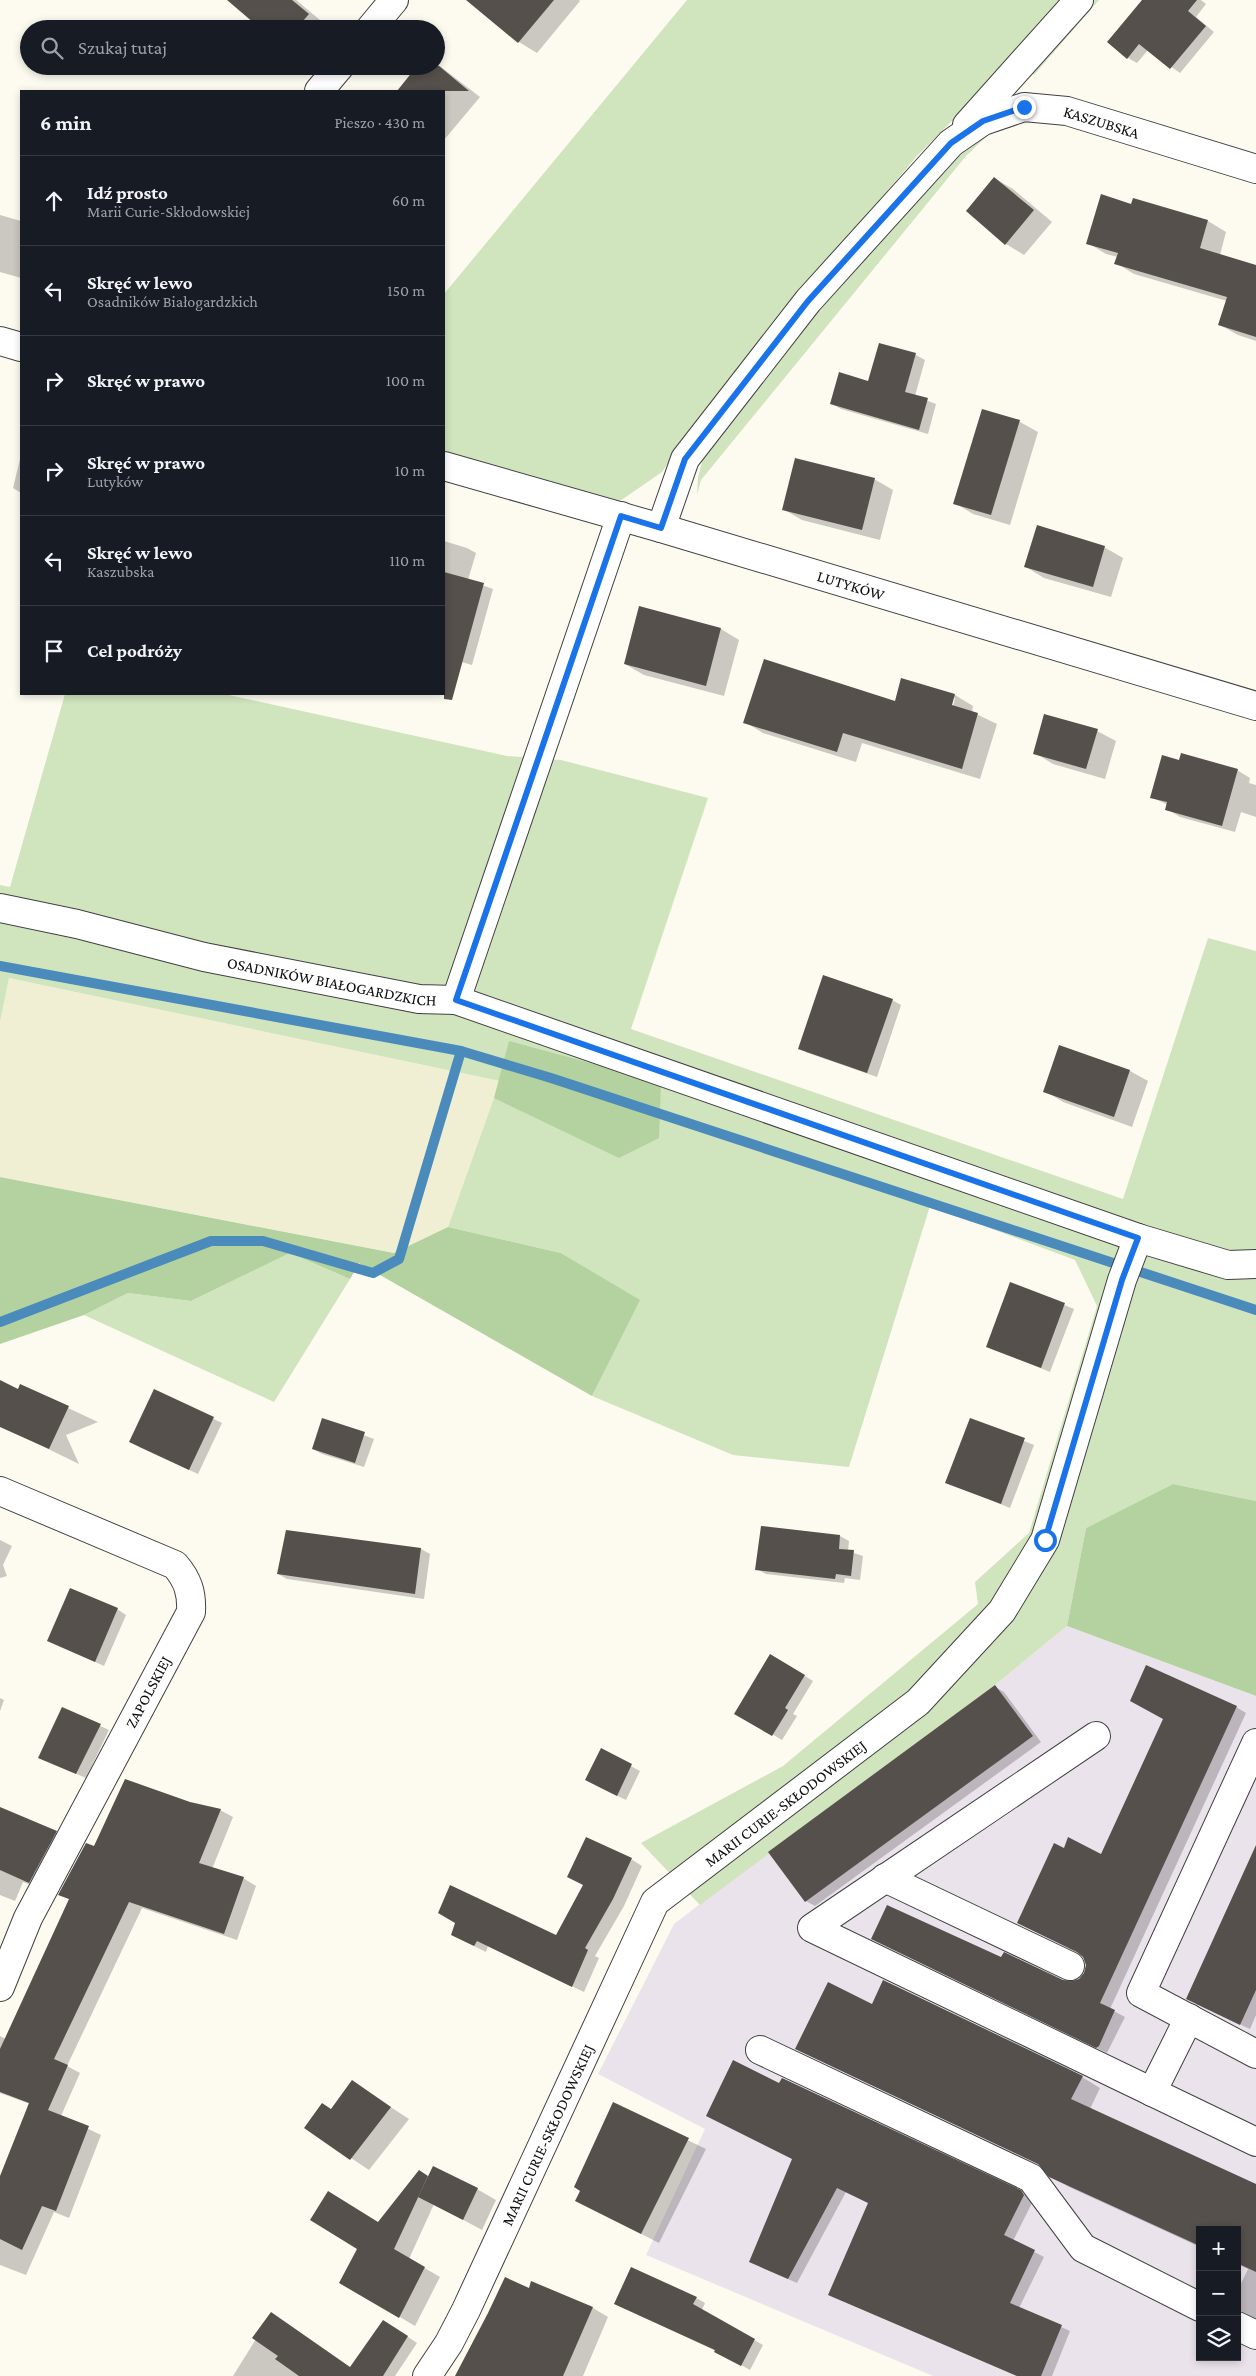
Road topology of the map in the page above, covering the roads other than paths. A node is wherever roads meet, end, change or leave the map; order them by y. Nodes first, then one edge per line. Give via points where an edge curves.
1 (394, 0) edge
2 (1079, 0) edge
3 (377, 20) edge
4 (332, 75) edge
5 (320, 90) edge
6 (951, 143) junction
7 (1256, 169) edge
8 (0, 341) edge
9 (20, 347) edge
10 (445, 466) edge
11 (621, 516) junction
12 (661, 528) junction
13 (1256, 706) edge
14 (0, 908) edge
15 (456, 1000) junction
16 (1135, 1246) junction
17 (1256, 1264) edge
18 (0, 1491) edge
19 (1096, 1736) dead end
20 (1256, 1743) edge
21 (885, 1878) junction
22 (1070, 1966) dead end
23 (0, 1987) edge
24 (1189, 2018) junction
25 (760, 2050) dead end
26 (1256, 2054) edge
27 (1152, 2092) junction
28 (1256, 2142) edge
29 (1196, 2305) edge
30 (1241, 2328) edge
31 (1256, 2335) edge
32 (427, 2376) edge

1 - 3 street
2 - 6 street, KASZUBSKA
4 - 5 street
6 - 7 street, KASZUBSKA via 983,121 1024,107 1067,111
6 - 12 street, KASZUBSKA via 808,301 685,459
8 - 9 street
10 - 11 street, LUTYKÓW
11 - 12 street, LUTYKÓW
11 - 15 street
12 - 13 street, LUTYKÓW
14 - 15 street, OSADNIKÓW BIAŁOGARDZKICH via 214,959 419,999
15 - 16 street, OSADNIKÓW BIAŁOGARDZKICH
16 - 17 street, OSADNIKÓW BIAŁOGARDZKICH via 1228,1265
16 - 32 street, MARII CURIE-SKŁODOWSKIEJ via 1045,1540 1002,1611 918,1702 655,1902 466,2310
18 - 23 street, ZAPOLSKIEJ via 175,1566 183,1575 191,1600 191,1612 28,1918
19 - 21 street
20 - 24 street via 1141,1993
21 - 22 street
21 - 27 street via 812,1928
24 - 26 street
24 - 27 street
25 - 29 street via 1031,2178 1083,2248
27 - 28 street
30 - 31 street

